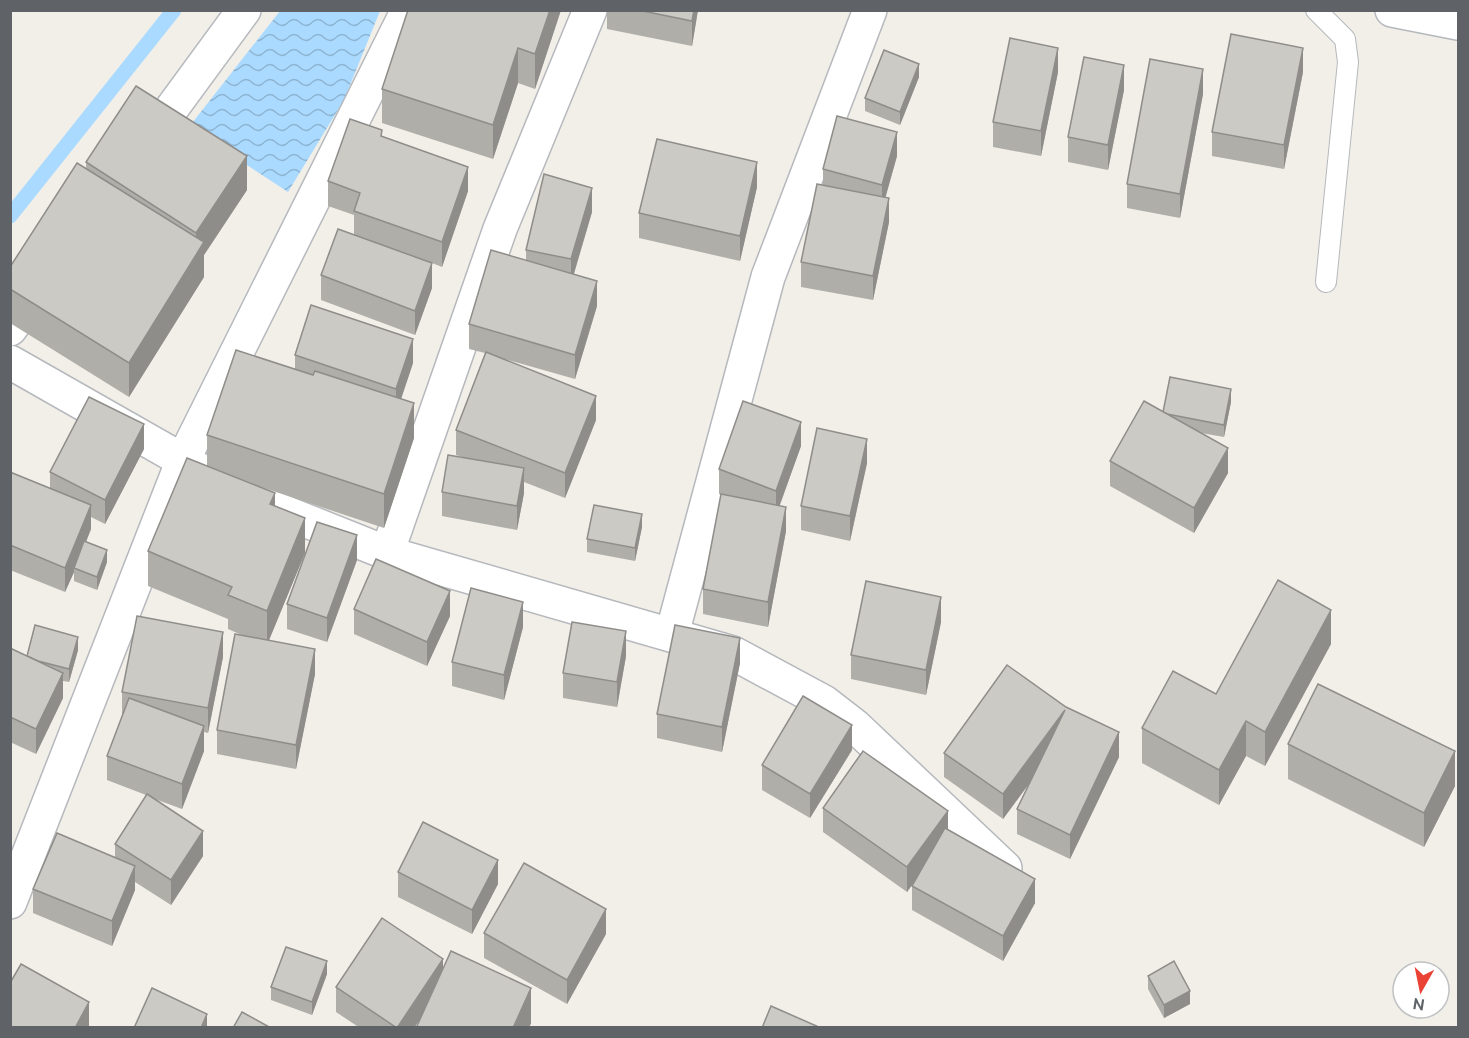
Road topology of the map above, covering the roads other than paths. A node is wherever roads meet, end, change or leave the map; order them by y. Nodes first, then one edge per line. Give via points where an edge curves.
1 (244, 10) edge
2 (408, 10) edge
3 (590, 10) edge
4 (870, 10) edge
5 (1316, 10) edge
6 (1392, 10) edge
7 (1458, 23) edge
8 (130, 165) edge
9 (60, 261) edge
10 (1326, 282) dead end
11 (10, 329) edge
12 (10, 362) edge
13 (183, 460) junction
14 (387, 553) junction
15 (672, 634) junction
16 (1005, 868) edge
17 (11, 898) edge

1 - 8 street
2 - 13 street
3 - 14 street via 500,229
4 - 15 street via 768,277
5 - 10 lane via 1345,39 1348,62
6 - 7 street
9 - 11 street
12 - 13 street
13 - 14 street via 249,498
13 - 17 street
14 - 15 street
15 - 16 street via 733,654 824,702 855,726

